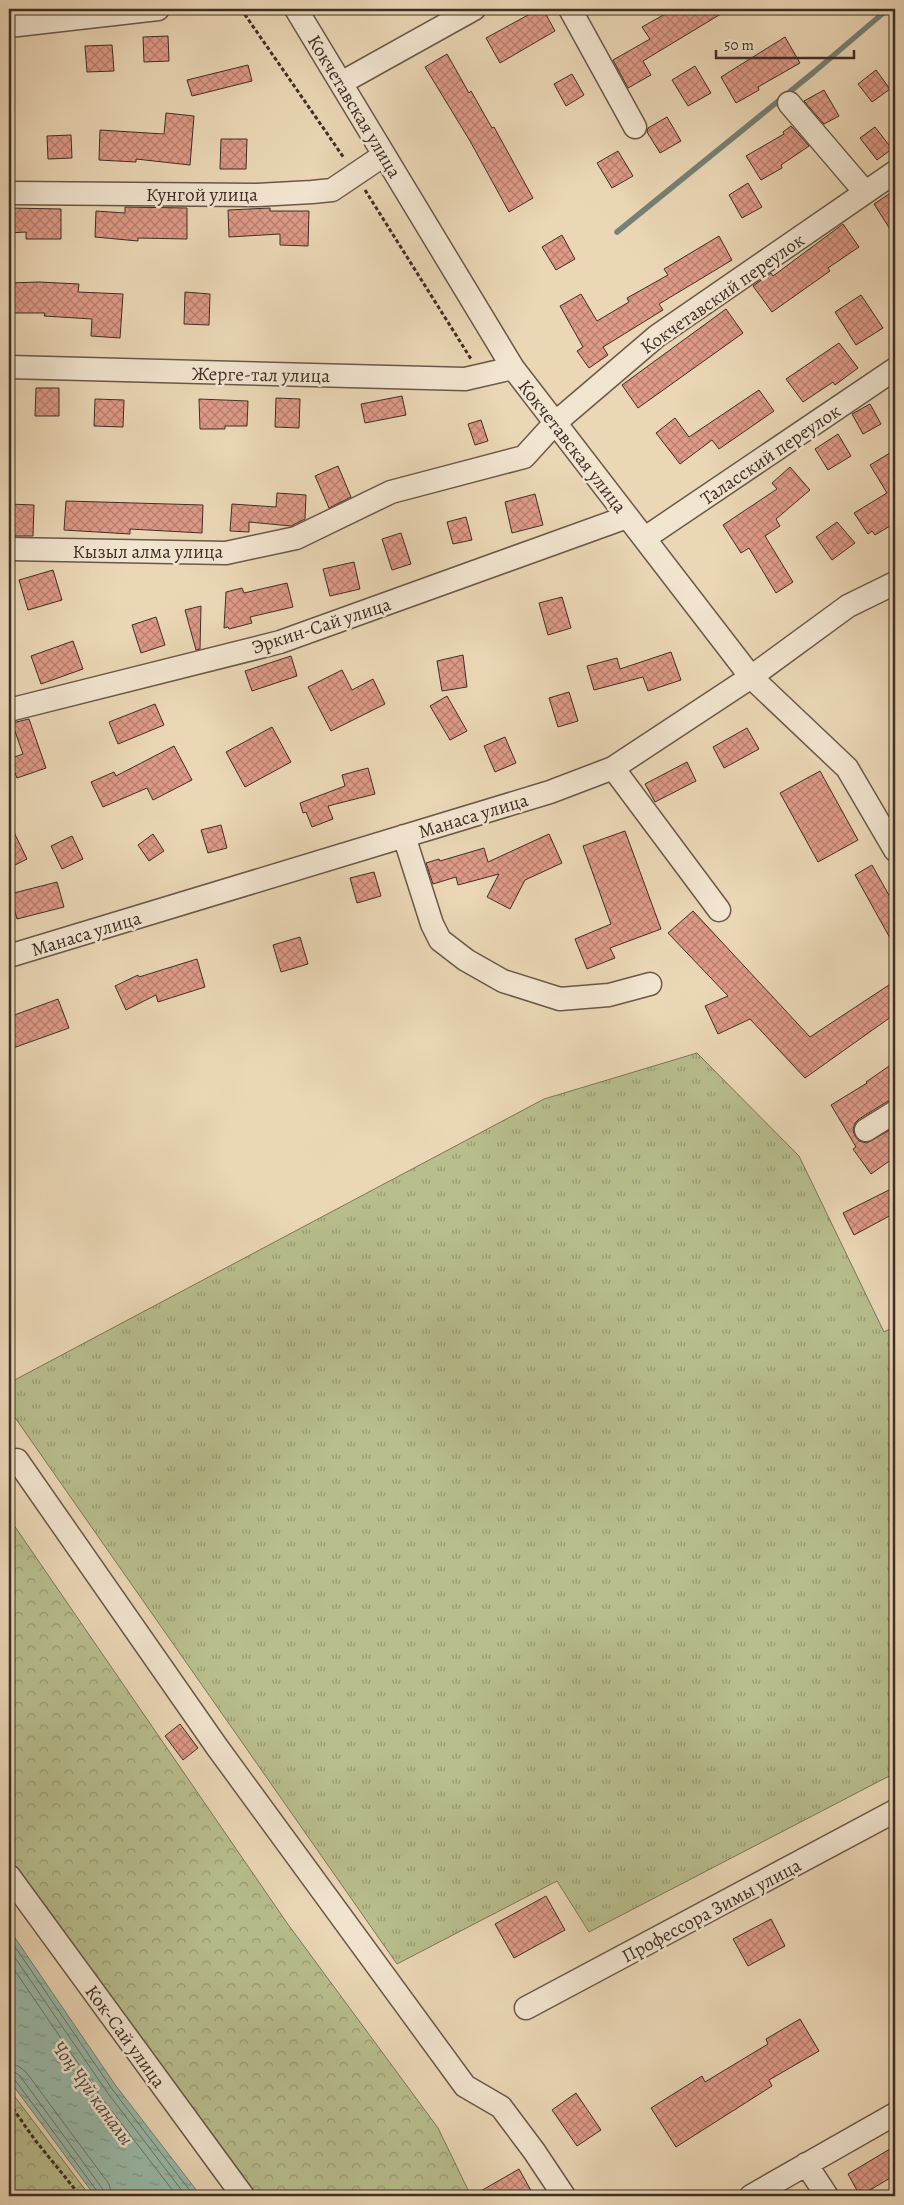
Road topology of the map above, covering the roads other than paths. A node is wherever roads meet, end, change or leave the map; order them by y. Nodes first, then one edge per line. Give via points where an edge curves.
1 (158, 9) edge
2 (296, 9) edge
3 (474, 9) edge
4 (570, 9) edge
5 (9, 26) edge
6 (341, 83) junction
7 (789, 103) dead end
8 (635, 127) dead end
9 (384, 155) junction
10 (895, 172) edge
11 (865, 192) junction
12 (9, 193) edge
13 (9, 367) edge
14 (513, 368) junction
15 (895, 369) edge
16 (555, 423) junction
17 (627, 517) junction
18 (645, 538) junction
19 (9, 549) edge
20 (895, 583) edge
21 (751, 677) junction
22 (9, 710) edge
23 (613, 768) junction
24 (404, 836) junction
25 (895, 850) edge
26 (719, 910) dead end
27 (9, 956) edge
28 (650, 984) dead end
29 (895, 1112) edge
30 (866, 1130) dead end
31 (17, 1460) dead end
32 (895, 1812) edge
33 (9, 1876) edge
34 (526, 2008) dead end
35 (895, 2114) edge
36 (806, 2164) junction
37 (243, 2196) edge
38 (564, 2196) edge
39 (750, 2196) edge
40 (827, 2196) edge

1 - 5 street
2 - 6 street, Кокчетавская улица
3 - 6 street
4 - 8 street
6 - 9 street, Кокчетавская улица
7 - 11 street
9 - 12 street, Кунгой улица via 332,190 257,195
9 - 14 street, Кокчетавская улица
10 - 11 street, Кокчетавский переулок
11 - 16 street, Кокчетавский переулок via 657,336
13 - 14 street, Жерге-тал улица via 465,378
14 - 16 street, Кокчетавская улица
15 - 18 street, Таласский переулок
16 - 17 street, Кокчетавская улица
16 - 19 street, Кызыл алма улица via 524,457 391,492 296,538 226,553
17 - 18 street, Кокчетавская улица
17 - 22 street, Эркин-Сай улица via 280,642
18 - 21 street, Кокчетавская улица
20 - 21 street, Манаса улица via 848,606
21 - 23 street, Манаса улица
21 - 25 street, Кокчетавская улица via 847,768
23 - 24 street, Манаса улица via 550,792
23 - 26 street
24 - 27 street, Манаса улица
24 - 28 street via 432,924 440,940 466,960 503,981 560,1000 609,995
29 - 30 street
31 - 38 street via 217,1748 465,2086 501,2107
32 - 34 street, Профессора Зимы улица
33 - 37 street, Кок-Сай улица
35 - 36 street
36 - 39 street
36 - 40 street

